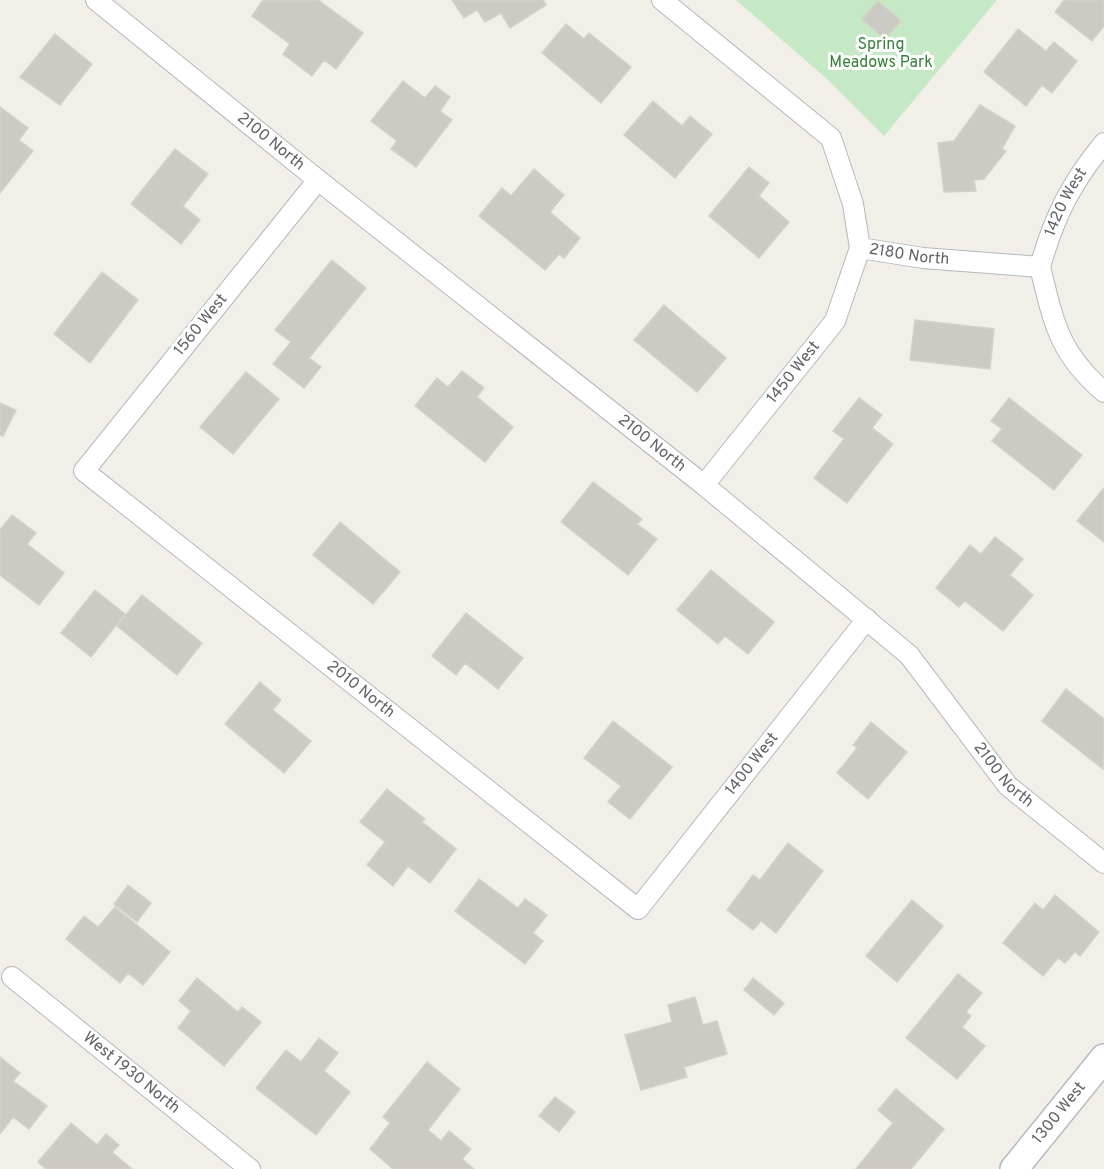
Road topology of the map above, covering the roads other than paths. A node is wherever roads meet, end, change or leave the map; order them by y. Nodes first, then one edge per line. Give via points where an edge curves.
1 (96, 0) edge
2 (662, 0) edge
3 (1104, 143) edge
4 (318, 180) junction
5 (860, 248) junction
6 (1040, 267) junction
7 (1104, 392) edge
8 (84, 471) joint
9 (704, 485) junction
10 (867, 619) junction
11 (1104, 863) edge
12 (638, 909) joint
13 (12, 976) dead end
14 (1104, 1058) edge
15 (250, 1169) edge
16 (1014, 1169) edge

1 - 4 street, 2100 North
2 - 5 street, 2180 North via 831,138 853,204
3 - 6 street, 1420 West via 1070,188 1051,228
4 - 8 street, 1560 West
4 - 9 street, 2100 North
5 - 6 street, 2180 North via 923,258
5 - 9 street, 1450 West via 835,321
6 - 7 street via 1055,329 1077,367
8 - 12 street, 2010 North
9 - 10 street, 2100 North
10 - 11 street, 2100 North via 909,655 1008,786
10 - 12 street, 1400 West
13 - 15 street, West 1930 North
14 - 16 street, 1300 West

